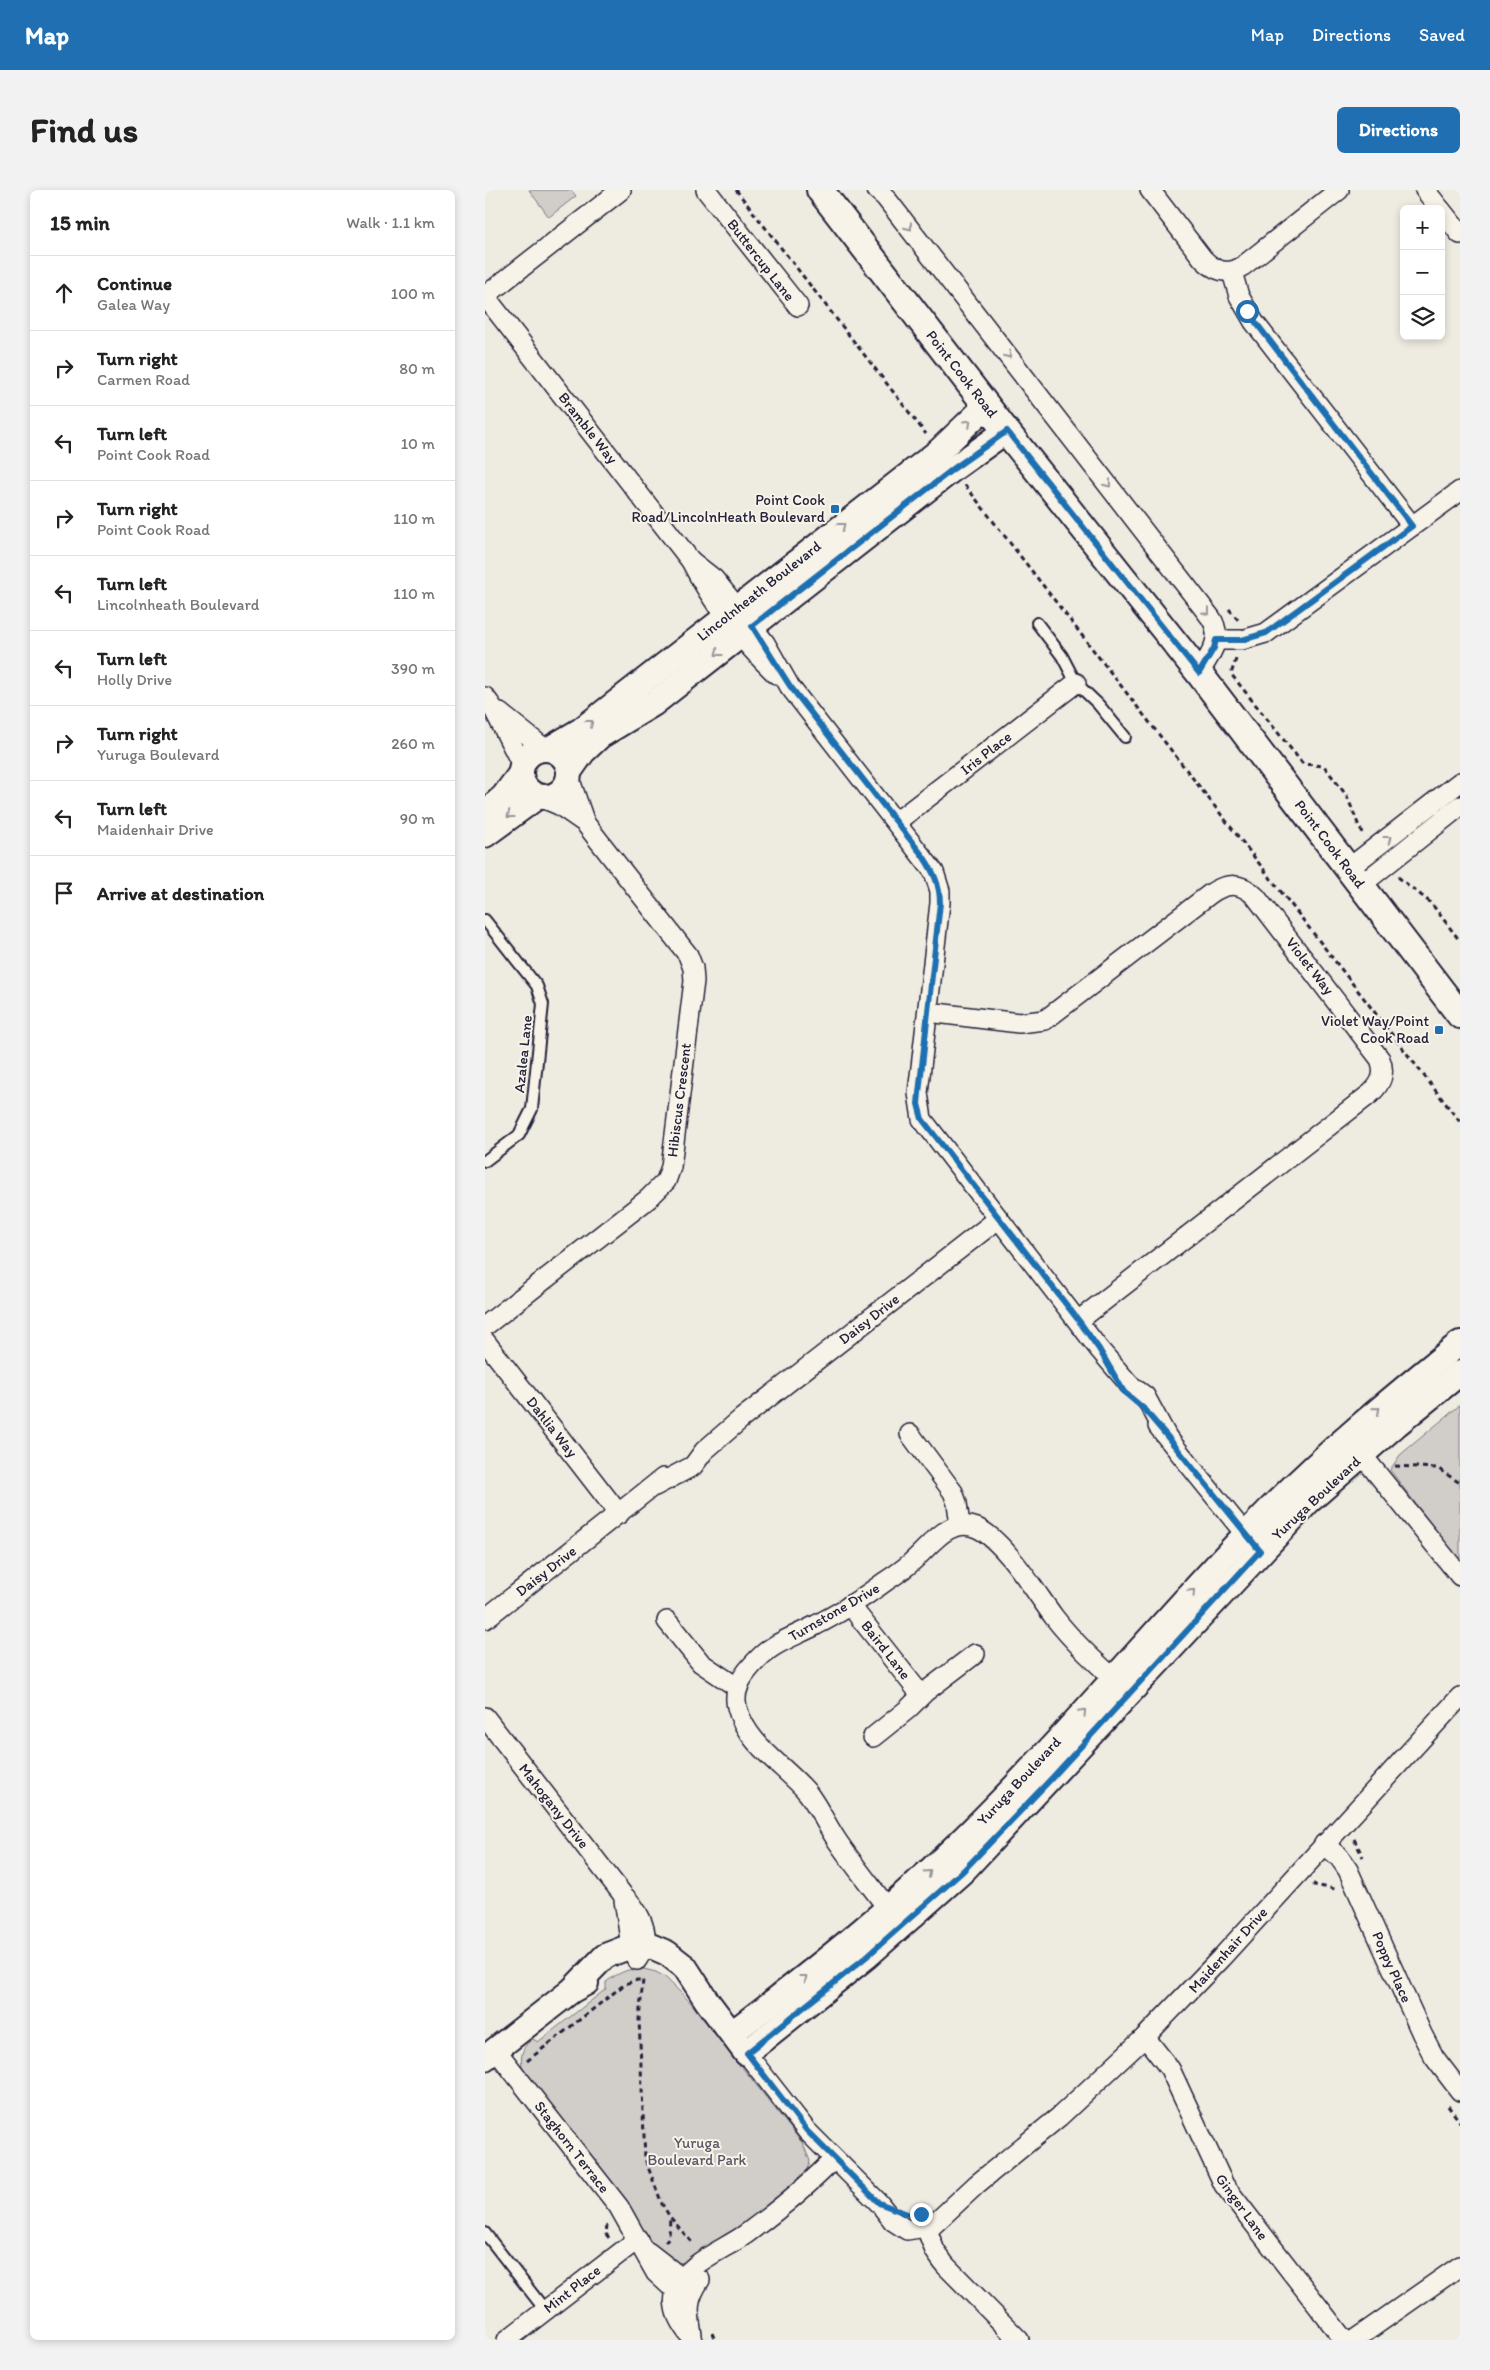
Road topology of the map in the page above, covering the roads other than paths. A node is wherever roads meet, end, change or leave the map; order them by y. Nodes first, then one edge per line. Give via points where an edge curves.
1 (621, 190) edge
2 (706, 190) edge
3 (819, 190) edge
4 (877, 190) edge
5 (1150, 190) edge
6 (1339, 190) edge
7 (1425, 190) edge
8 (1437, 205) edge
9 (1445, 215) edge
10 (1460, 234) edge
11 (1232, 272) junction
12 (485, 296) edge
13 (798, 306) dead end
14 (987, 405) junction
15 (1007, 431) junction
16 (946, 460) junction
17 (1460, 491) edge
18 (1412, 526) junction
19 (731, 612) junction
20 (1037, 623) dead end
21 (746, 631) junction
22 (1216, 640) junction
23 (1199, 673) junction
24 (1075, 683) junction
25 (489, 702) edge
26 (1125, 737) dead end
27 (547, 749) junction
28 (521, 769) junction
29 (569, 774) junction
30 (1460, 782) edge
31 (539, 797) junction
32 (1460, 806) edge
33 (485, 813) edge
34 (896, 822) junction
35 (585, 824) junction
36 (485, 834) edge
37 (1355, 877) junction
38 (485, 920) edge
39 (928, 1012) junction
40 (1460, 1016) edge
41 (485, 1161) edge
42 (998, 1219) junction
43 (1079, 1321) junction
44 (485, 1326) edge
45 (485, 1341) edge
46 (1460, 1343) edge
47 (1460, 1373) edge
48 (910, 1434) dead end
49 (1346, 1436) junction
50 (1362, 1454) junction
51 (619, 1514) junction
52 (960, 1525) junction
53 (1253, 1543) junction
54 (1460, 1576) edge
55 (850, 1605) junction
56 (485, 1619) edge
57 (667, 1622) dead end
58 (975, 1654) dead end
59 (1122, 1686) junction
60 (738, 1688) junction
61 (921, 1695) junction
62 (1460, 1697) edge
63 (485, 1717) edge
64 (491, 1737) edge
65 (873, 1738) dead end
66 (1324, 1844) junction
67 (889, 1909) junction
68 (638, 1951) junction
69 (732, 2033) junction
70 (1145, 2037) junction
71 (747, 2053) junction
72 (490, 2054) edge
73 (1460, 2091) edge
74 (834, 2159) junction
75 (924, 2221) junction
76 (485, 2233) edge
77 (745, 2235) junction
78 (641, 2243) junction
79 (1460, 2266) edge
80 (685, 2285) junction
81 (545, 2310) junction
82 (507, 2340) edge
83 (693, 2340) edge
84 (1019, 2340) edge
85 (1344, 2340) edge
86 (1354, 2340) edge

1 - 12 street
2 - 13 street, Buttercup Lane
3 - 14 main road, Point Cook Road
4 -> 22 street via 1211,618 1217,627
5 - 11 street via 1210,266 1222,272
6 - 11 street
7 - 8 street
9 - 10 street
11 - 18 street via 1239,296 1254,322
12 - 19 street, Bramble Way via 691,561 704,587
14 - 15 main road, Point Cook Road
16 -> 14 street, Lincolnheath Boulevard
15 - 16 street, Lincolnheath Boulevard
15 - 23 main road, Point Cook Road
19 -> 16 street, Lincolnheath Boulevard
16 - 21 street, Lincolnheath Boulevard
17 - 18 street
18 - 22 street via 1266,633 1242,640
19 - 21 street, Bramble Way
27 -> 19 street, Lincolnheath Boulevard via 581,730
20 - 24 lane via 1062,656
21 -> 29 street, Lincolnheath Boulevard via 639,714 600,736 583,752
21 - 34 street, Bramble Way
22 - 23 street
23 - 37 main road, Point Cook Road
24 - 26 lane via 1098,704
24 - 34 street, Iris Place
25 - 27 street
25 - 28 street
27 - 28 street via 531,754
27 - 29 street via 563,757
28 - 31 street via 525,788
28 - 33 street via 504,796
29 - 31 street via 567,784 556,796
29 - 35 street, Hibiscus Crescent
37 -> 30 street
31 - 35 street, Hibiscus Crescent via 559,805
31 -> 36 street
32 - 37 street
34 - 39 street, Bramble Way via 934,872 940,891
35 - 44 street, Hibiscus Crescent via 679,942 693,968 671,1167 666,1181 648,1199
37 - 40 main road, Point Cook Road
38 - 41 lane, Azalea Lane via 537,986 543,1004 532,1109 519,1135
39 - 42 street, Bramble Way via 919,1113 927,1128
39 - 43 street, Violet Way via 1019,1023 1045,1020 1210,894 1233,884 1256,897 1380,1059 1381,1080 1370,1094
42 - 43 street, Bramble Way
42 - 51 street, Daisy Drive via 741,1419 695,1446 655,1486
43 - 53 street, Bramble Way via 1129,1384 1145,1396 1166,1435
45 - 51 street, Dahlia Way
49 -> 46 street, Yuruga Boulevard
47 - 50 street, Yuruga Boulevard
48 - 52 street via 953,1492
49 - 50 street
49 - 53 street, Yuruga Boulevard
50 - 53 street, Yuruga Boulevard
50 - 54 street
51 - 56 street, Daisy Drive
52 - 55 street, Turnstone Drive via 940,1534 897,1574
52 - 59 street via 978,1528 1003,1551 1065,1630
53 - 59 street, Yuruga Boulevard
55 - 60 street, Turnstone Drive via 766,1651 749,1668
55 - 61 street, Baird Lane
57 - 60 street via 701,1663
58 - 61 street, Baird Lane
67 -> 59 street, Yuruga Boulevard
59 - 71 street, Yuruga Boulevard via 998,1836 930,1902
60 - 67 street via 736,1705 745,1725 763,1749 809,1794 840,1845
61 - 65 street, Baird Lane
62 - 66 street, Maidenhair Drive
63 - 64 street, Mahogany Drive
64 - 68 street, Mahogany Drive via 623,1895
66 - 70 street, Maidenhair Drive
66 - 73 street, Poppy Place via 1348,1870 1422,2034 1434,2057
69 -> 67 street, Yuruga Boulevard
68 - 69 street via 667,1953 676,1959
68 - 72 street via 605,1956 571,1991
69 - 71 street
70 - 75 street, Maidenhair Drive via 1059,2116 977,2184 941,2220
70 - 85 street, Ginger Lane via 1170,2069 1224,2185
71 - 74 street via 807,2131
72 - 78 street, Staghorn Terrace via 513,2072 619,2207
74 - 75 street via 900,2227 915,2230
74 - 77 street
75 - 84 street via 935,2251 945,2264
76 - 81 lane
77 - 80 street
77 - 80 street via 705,2259
78 - 80 street, Staghorn Terrace
78 - 81 street, Mint Place via 621,2252
79 - 86 street
80 - 83 street
81 - 82 street, Mint Place

